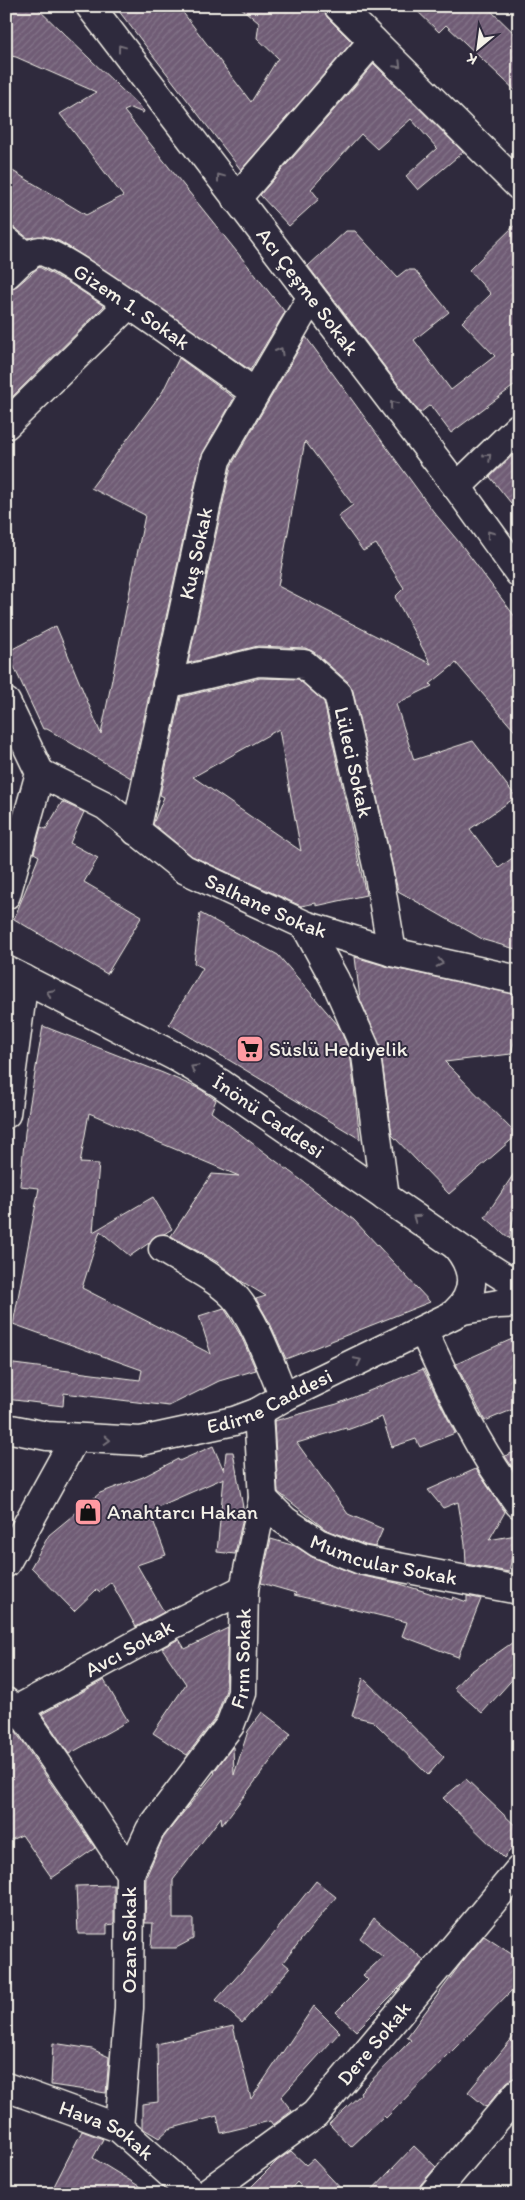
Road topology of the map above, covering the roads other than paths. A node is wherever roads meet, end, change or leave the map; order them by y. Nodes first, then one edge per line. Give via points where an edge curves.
1 (338, 6) edge
2 (85, 8) edge
3 (374, 41) junction
4 (519, 186) edge
5 (236, 199) junction
6 (16, 249) edge
7 (6, 275) edge
8 (311, 298) junction
9 (128, 305) junction
10 (255, 393) junction
11 (6, 425) edge
12 (519, 427) edge
13 (457, 487) junction
14 (519, 573) edge
15 (168, 684) junction
16 (6, 702) edge
17 (40, 773) junction
18 (136, 831) junction
19 (6, 895) edge
20 (305, 925) junction
21 (392, 952) junction
22 (15, 975) edge
23 (519, 980) edge
24 (6, 1114) edge
25 (385, 1197) junction
26 (456, 1246) junction
27 (162, 1249) dead end
28 (519, 1282) edge
29 (519, 1303) edge
30 (456, 1312) junction
31 (423, 1330) junction
32 (284, 1397) junction
33 (258, 1412) junction
34 (6, 1428) edge
35 (75, 1438) junction
36 (263, 1499) junction
37 (519, 1504) edge
38 (6, 1563) edge
39 (244, 1589) junction
40 (519, 1590) edge
41 (11, 1706) edge
42 (519, 1870) edge
43 (130, 1874) junction
44 (6, 2087) edge
45 (519, 2092) edge
46 (119, 2128) junction
47 (194, 2194) edge
48 (205, 2194) edge
49 (433, 2194) edge

1 - 3 street
5 -> 2 street, Acı Çeşme Sokak
3 -> 4 street
3 - 5 street
5 - 8 street, Acı Çeşme Sokak
6 - 7 street, Gizem 1. Sokak
6 - 9 street, Gizem 1. Sokak via 52,254
10 -> 8 street, Kuş Sokak
13 -> 8 street, Acı Çeşme Sokak
9 - 10 street, Gizem 1. Sokak
9 - 11 street
10 - 15 street, Kuş Sokak via 216,460
13 -> 12 street
14 -> 13 street, Acı Çeşme Sokak
15 - 18 street, Kuş Sokak
15 - 21 street, Lüleci Sokak via 258,662 304,664 338,694 378,870
16 - 17 street
17 - 18 street, Salhane Sokak via 106,806
17 - 19 street
18 - 20 street, Salhane Sokak via 184,869
20 - 21 street, Salhane Sokak
20 - 25 street via 335,980 365,1048
21 -> 23 street, Salhane Sokak
22 - 24 street
25 -> 22 street, İnönü Caddesi via 220,1083 178,1058
26 -> 25 street, İnönü Caddesi
26 - 28 street, İnönü Caddesi
26 - 30 street via 468,1263 472,1281 468,1298
27 - 32 street via 221,1285 240,1304 249,1317
29 - 30 street, Edirne Caddesi
30 - 31 street, Edirne Caddesi
32 -> 31 street, Edirne Caddesi
31 - 37 street via 467,1425 494,1471
32 - 33 street, Edirne Caddesi
35 -> 33 street, Edirne Caddesi via 141,1442 234,1422
33 - 36 street, Fırın Sokak
34 - 35 street, Edirne Caddesi
35 - 38 street
36 - 39 street, Fırın Sokak
36 - 40 street, Mumcular Sokak via 284,1520 318,1542 362,1560
39 - 41 street, Avcı Sokak
39 - 43 street, Fırın Sokak via 242,1693 230,1726 150,1830
41 - 43 street, Ozan Sokak via 27,1720
42 - 48 street, Dere Sokak via 315,2114
43 - 46 street, Ozan Sokak via 129,2008
44 - 46 street, Hava Sokak
45 - 49 street
46 - 47 street, Hava Sokak

